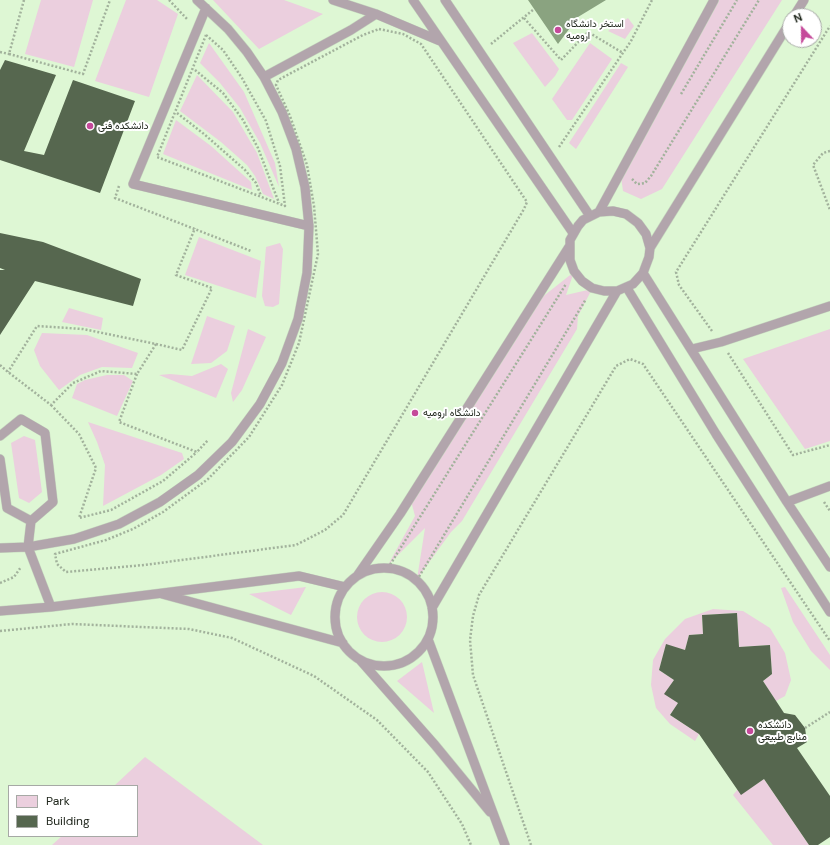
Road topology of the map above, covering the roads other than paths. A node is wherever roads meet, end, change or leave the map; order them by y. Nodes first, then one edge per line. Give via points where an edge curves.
1 (197, 0) edge
2 (333, 0) edge
3 (413, 0) edge
4 (445, 0) edge
5 (714, 0) edge
6 (206, 8) junction
7 (376, 14) junction
8 (782, 35) edge
9 (440, 41) junction
10 (264, 77) junction
11 (594, 214) junction
12 (309, 226) junction
13 (573, 233) junction
14 (569, 247) junction
15 (650, 248) junction
16 (643, 273) junction
17 (627, 288) junction
18 (617, 291) junction
19 (830, 306) edge
20 (692, 349) junction
21 (0, 436) edge
22 (0, 459) edge
23 (830, 486) edge
24 (787, 502) junction
25 (31, 521) junction
26 (28, 547) junction
27 (0, 548) edge
28 (830, 566) edge
29 (357, 576) junction
30 (345, 587) junction
31 (157, 593) junction
32 (50, 607) junction
33 (432, 608) junction
34 (0, 611) edge
35 (830, 612) edge
36 (428, 639) junction
37 (343, 643) junction
38 (359, 659) junction
39 (496, 819) junction
40 (505, 845) edge

1 - 6 lane
2 - 7 lane
3 - 9 lane
4 - 11 lane
5 - 11 lane
6 - 10 lane via 228,29
6 - 12 lane via 133,184
7 - 9 lane
7 - 10 lane
8 - 15 lane
9 - 13 lane
10 - 12 lane via 282,112 296,149 305,187
11 - 13 lane via 583,220
11 - 15 lane via 613,211 626,214 638,222 646,234
12 - 26 lane via 307,273 298,319 282,363 260,404 232,442 198,474 160,502 119,524 74,539
13 - 14 lane
14 - 18 lane via 574,271 582,281 592,288
14 - 29 lane via 400,514
15 - 16 lane
16 - 17 lane
16 - 20 lane
17 - 18 lane
17 - 35 lane via 716,434
18 - 33 lane
19 - 20 lane
20 - 24 lane
21 - 25 lane via 21,419 45,433 53,502
22 - 25 lane via 7,508
23 - 24 lane
24 - 28 lane
25 - 26 lane
26 - 27 lane
26 - 32 lane
29 - 30 lane
29 - 33 lane via 371,569 388,568 403,571 417,580 427,592
30 - 31 lane via 299,576
30 - 37 lane via 338,600 335,615
31 - 32 lane
31 - 37 lane
32 - 34 lane
33 - 36 lane via 433,624
36 - 38 lane via 418,652 405,661 390,665 374,664
36 - 39 lane
37 - 38 lane
38 - 39 lane
39 - 40 lane

